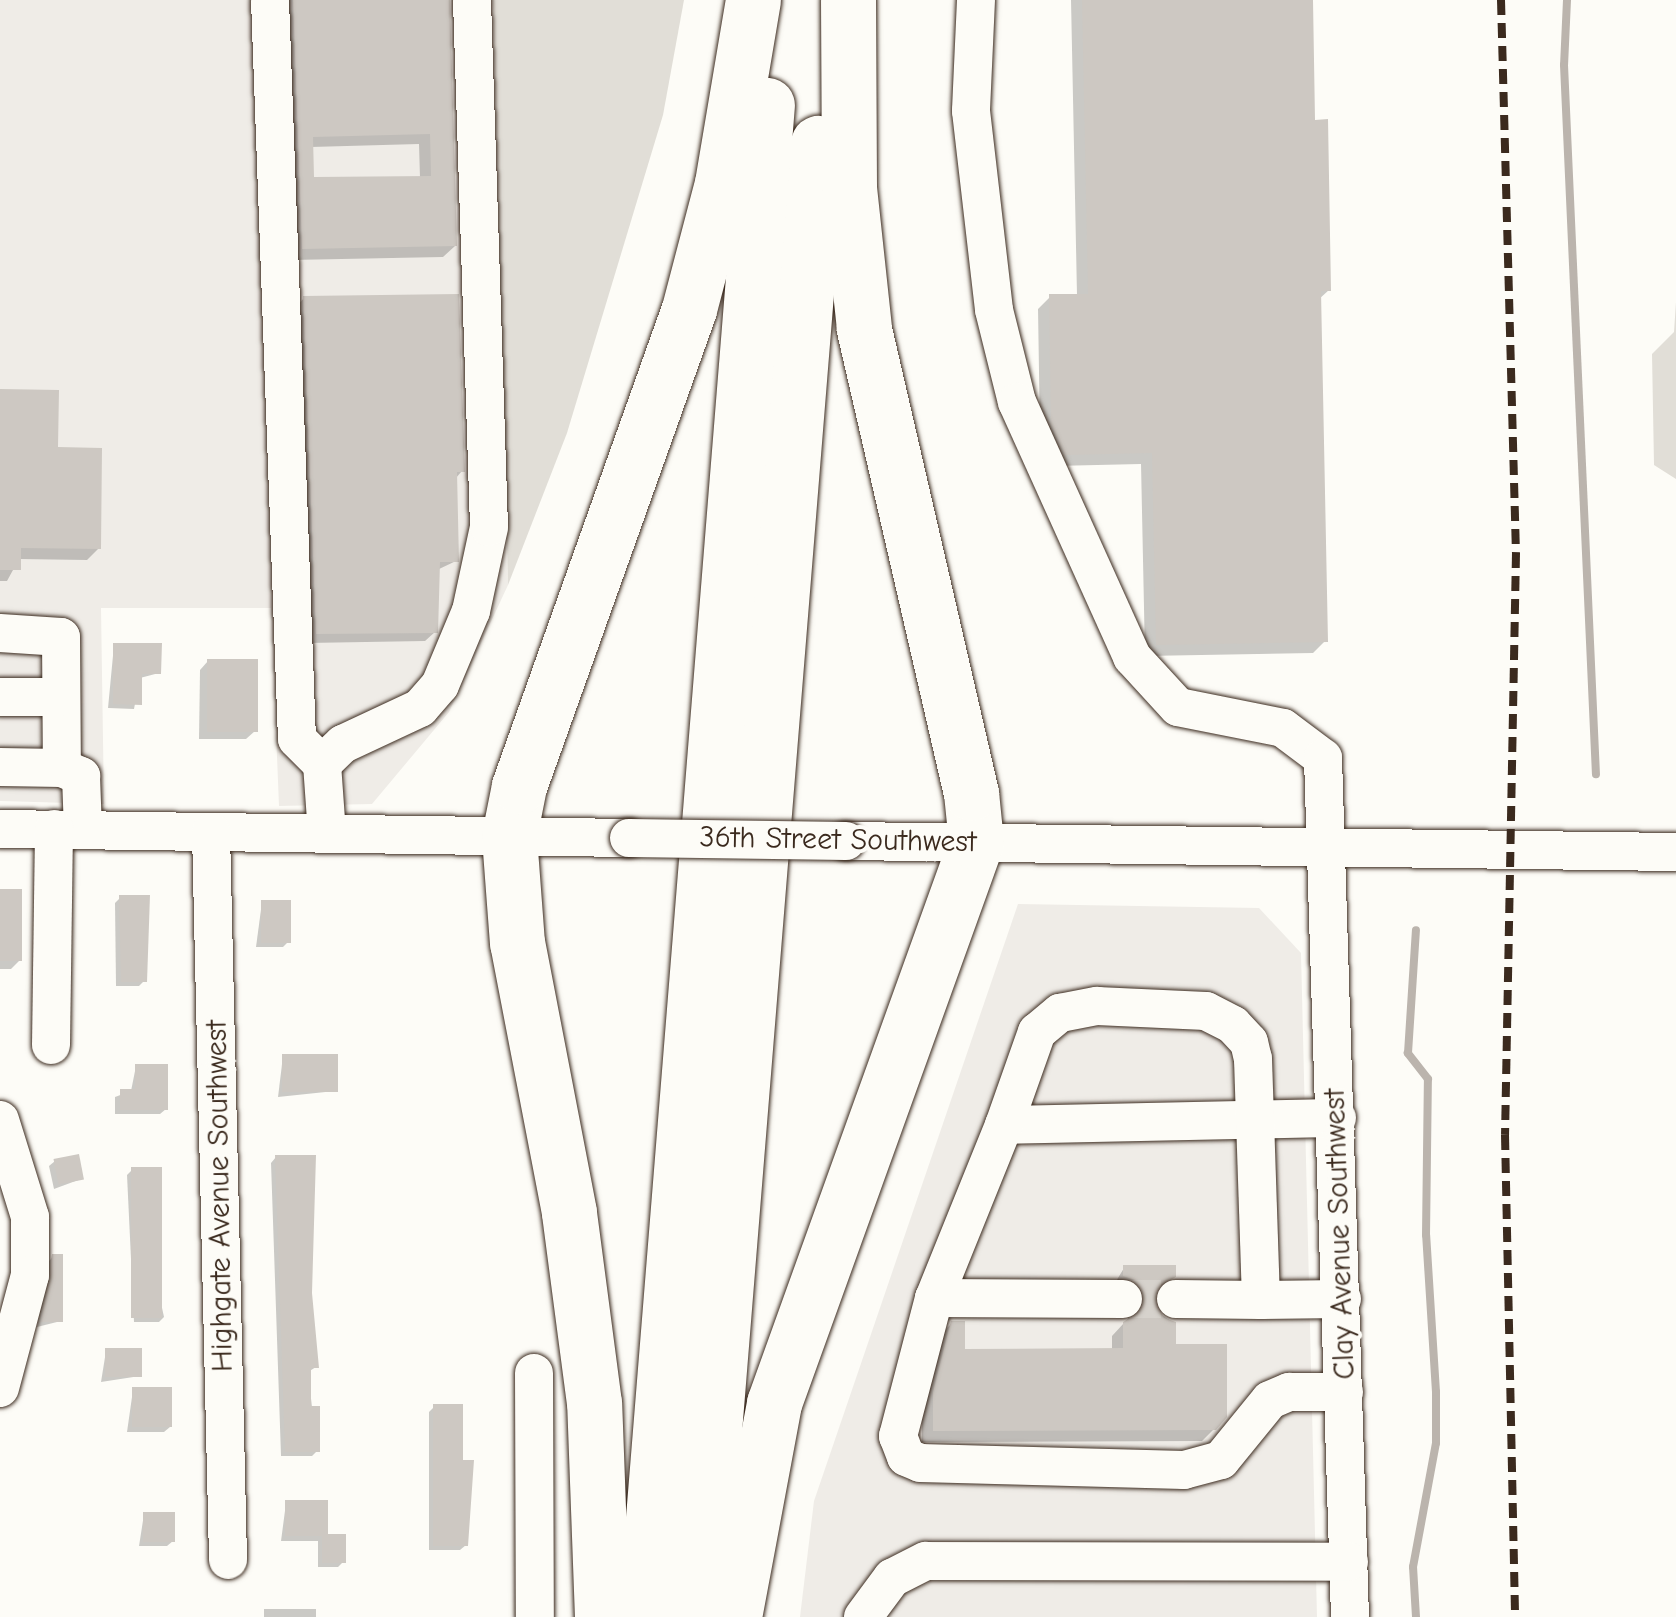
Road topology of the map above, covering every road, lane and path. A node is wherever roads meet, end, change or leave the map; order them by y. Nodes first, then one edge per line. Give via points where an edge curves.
1 (270, 0) edge
2 (472, 0) edge
3 (753, 0) edge
4 (776, 0) edge
5 (830, 0) edge
6 (848, 0) edge
7 (976, 0) edge
8 (0, 633) edge
9 (0, 696) edge
10 (61, 697) junction
11 (322, 764) junction
12 (0, 767) edge
13 (62, 768) junction
14 (0, 828) edge
15 (68, 830) junction
16 (211, 832) junction
17 (327, 834) junction
18 (509, 836) junction
19 (976, 842) junction
20 (1330, 851) junction
21 (1676, 852) edge
22 (51, 1045) dead end
23 (1337, 1118) junction
24 (0, 1120) edge
25 (1255, 1122) junction
26 (1004, 1125) junction
27 (934, 1298) junction
28 (1123, 1299) tunnel mouth
29 (1176, 1299) tunnel mouth
30 (1342, 1299) junction
31 (1261, 1300) junction
32 (534, 1373) dead end
33 (2, 1380) edge
34 (1344, 1392) junction
35 (228, 1560) dead end
36 (1349, 1562) junction
37 (535, 1617) edge
38 (602, 1617) edge
39 (645, 1617) edge
40 (699, 1617) edge
41 (734, 1617) edge
42 (863, 1617) edge
43 (1350, 1617) edge

1 - 11 street via 297,739
2 - 11 street via 489,527 472,610 440,685 420,708 343,744
3 - 18 highway via 718,201 689,309 519,786
4 - 39 highway
5 - 40 highway
6 - 19 highway via 850,204 864,328 972,793
7 - 20 street, Clay Avenue Southwest via 970,111 994,310 1017,402 1132,657 1178,706 1282,728 1323,758
8 - 10 street via 60,635
9 - 10 street
10 - 13 street
11 - 17 street
12 - 13 street
13 - 15 street via 82,776
14 - 15 street, 36th Street Southwest
15 - 16 street, 36th Street Southwest
15 - 22 street
16 - 17 street, 36th Street Southwest
16 - 35 street, Highgate Avenue Southwest
17 - 18 street, 36th Street Southwest
18 - 19 street, 36th Street Southwest, bridge
18 - 38 highway via 517,944 569,1212 594,1403
19 - 20 street, 36th Street Southwest
19 - 41 highway via 774,1403
20 - 21 street, 36th Street Southwest
20 - 23 street, Clay Avenue Southwest
23 - 25 street
23 - 30 street, Clay Avenue Southwest
24 - 33 street via 20,1174 30,1256 20,1334
25 - 26 street
25 - 26 street via 1249,1042 1233,1025 1180,1006 1097,1006 1060,1013 1037,1032
25 - 31 street
26 - 27 street
27 - 28 street
27 - 34 street via 898,1424 902,1450 920,1463 1202,1468 1240,1444 1270,1400 1289,1392
29 - 31 street
30 - 31 street
30 - 34 street, Clay Avenue Southwest
32 - 37 street
34 - 36 street, Clay Avenue Southwest
36 - 42 street via 926,1561 892,1578
36 - 43 street, Clay Avenue Southwest

